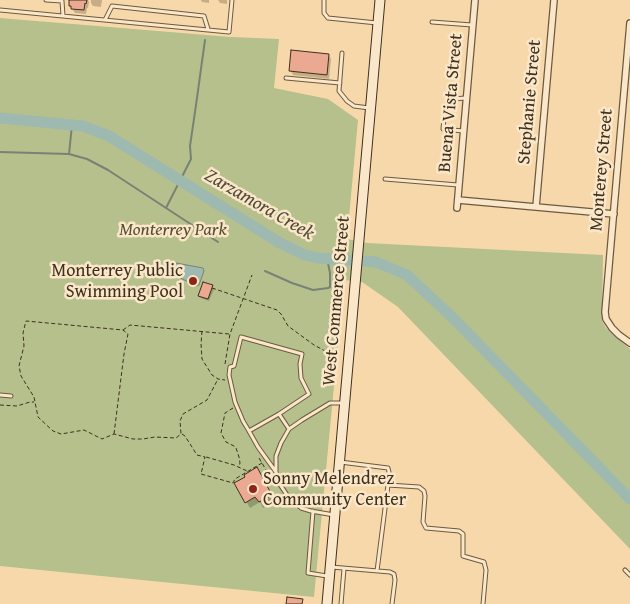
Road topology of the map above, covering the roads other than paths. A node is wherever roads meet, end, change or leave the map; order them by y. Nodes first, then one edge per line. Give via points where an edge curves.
1 (46, 0) edge
2 (232, 0) edge
3 (324, 0) edge
4 (380, 0) edge
5 (475, 0) edge
6 (554, 0) edge
7 (0, 10) edge
8 (63, 16) junction
9 (105, 20) junction
10 (432, 22) dead end
11 (378, 23) junction
12 (630, 23) edge
13 (472, 25) junction
14 (208, 30) junction
15 (342, 53) dead end
16 (286, 78) dead end
17 (340, 83) junction
18 (466, 98) junction
19 (370, 108) junction
20 (464, 132) junction
21 (385, 179) dead end
22 (459, 185) junction
23 (458, 200) junction
24 (536, 207) junction
25 (457, 208) dead end
26 (614, 214) junction
27 (630, 343) edge
28 (0, 395) edge
29 (11, 396) dead end
30 (344, 403) junction
31 (279, 414) junction
32 (289, 429) junction
33 (249, 431) junction
34 (339, 462) junction
35 (276, 472) junction
36 (388, 485) junction
37 (313, 511) junction
38 (334, 516) junction
39 (344, 568) junction
40 (625, 570) dead end
41 (378, 571) junction
42 (330, 572) junction
43 (630, 575) edge
44 (327, 604) edge
45 (341, 604) edge
46 (392, 604) edge
47 (483, 604) edge

1 - 8 lane via 62,2
2 - 14 lane via 229,32
3 - 11 lane via 324,13 328,18
4 - 11 main road, West Commerce Street
5 - 13 street, Buena Vista Street
6 - 24 street, Stephanie Street
7 - 8 lane
8 - 9 lane
9 - 14 lane
9 - 14 lane via 112,6 204,16
10 - 13 lane
11 - 19 main road, West Commerce Street
12 - 26 street, Monterey Street
13 - 18 street, Buena Vista Street
15 - 17 lane
16 - 17 lane
17 - 19 lane via 339,91 347,101 354,106
18 - 20 street, Buena Vista Street
18 - 20 lane via 452,99 445,108 444,128
19 - 30 main road, West Commerce Street
20 - 22 street, Buena Vista Street
21 - 22 lane
22 - 23 street, Buena Vista Street
23 - 24 street
23 - 25 street, Buena Vista Street
24 - 26 street
26 - 27 street, Monterey Street via 605,312 612,328
28 - 29 lane
30 - 32 lane via 330,403
30 - 34 main road, West Commerce Street
31 - 32 lane
31 - 33 lane
31 - 33 lane via 309,394 301,378 302,354 241,337 229,375 235,402
32 - 35 lane via 276,456
33 - 35 lane
34 - 36 lane via 388,468
34 - 38 main road, West Commerce Street
35 - 37 lane via 287,495 301,508
36 - 41 lane
36 - 47 lane via 419,487 425,496 423,525 463,534 463,556 484,562
37 - 38 lane
37 - 42 lane via 308,573
38 - 42 main road, West Commerce Street
39 - 41 lane
39 - 42 lane
39 - 45 lane
40 - 43 lane
41 - 46 lane via 394,574
42 - 44 main road, West Commerce Street

